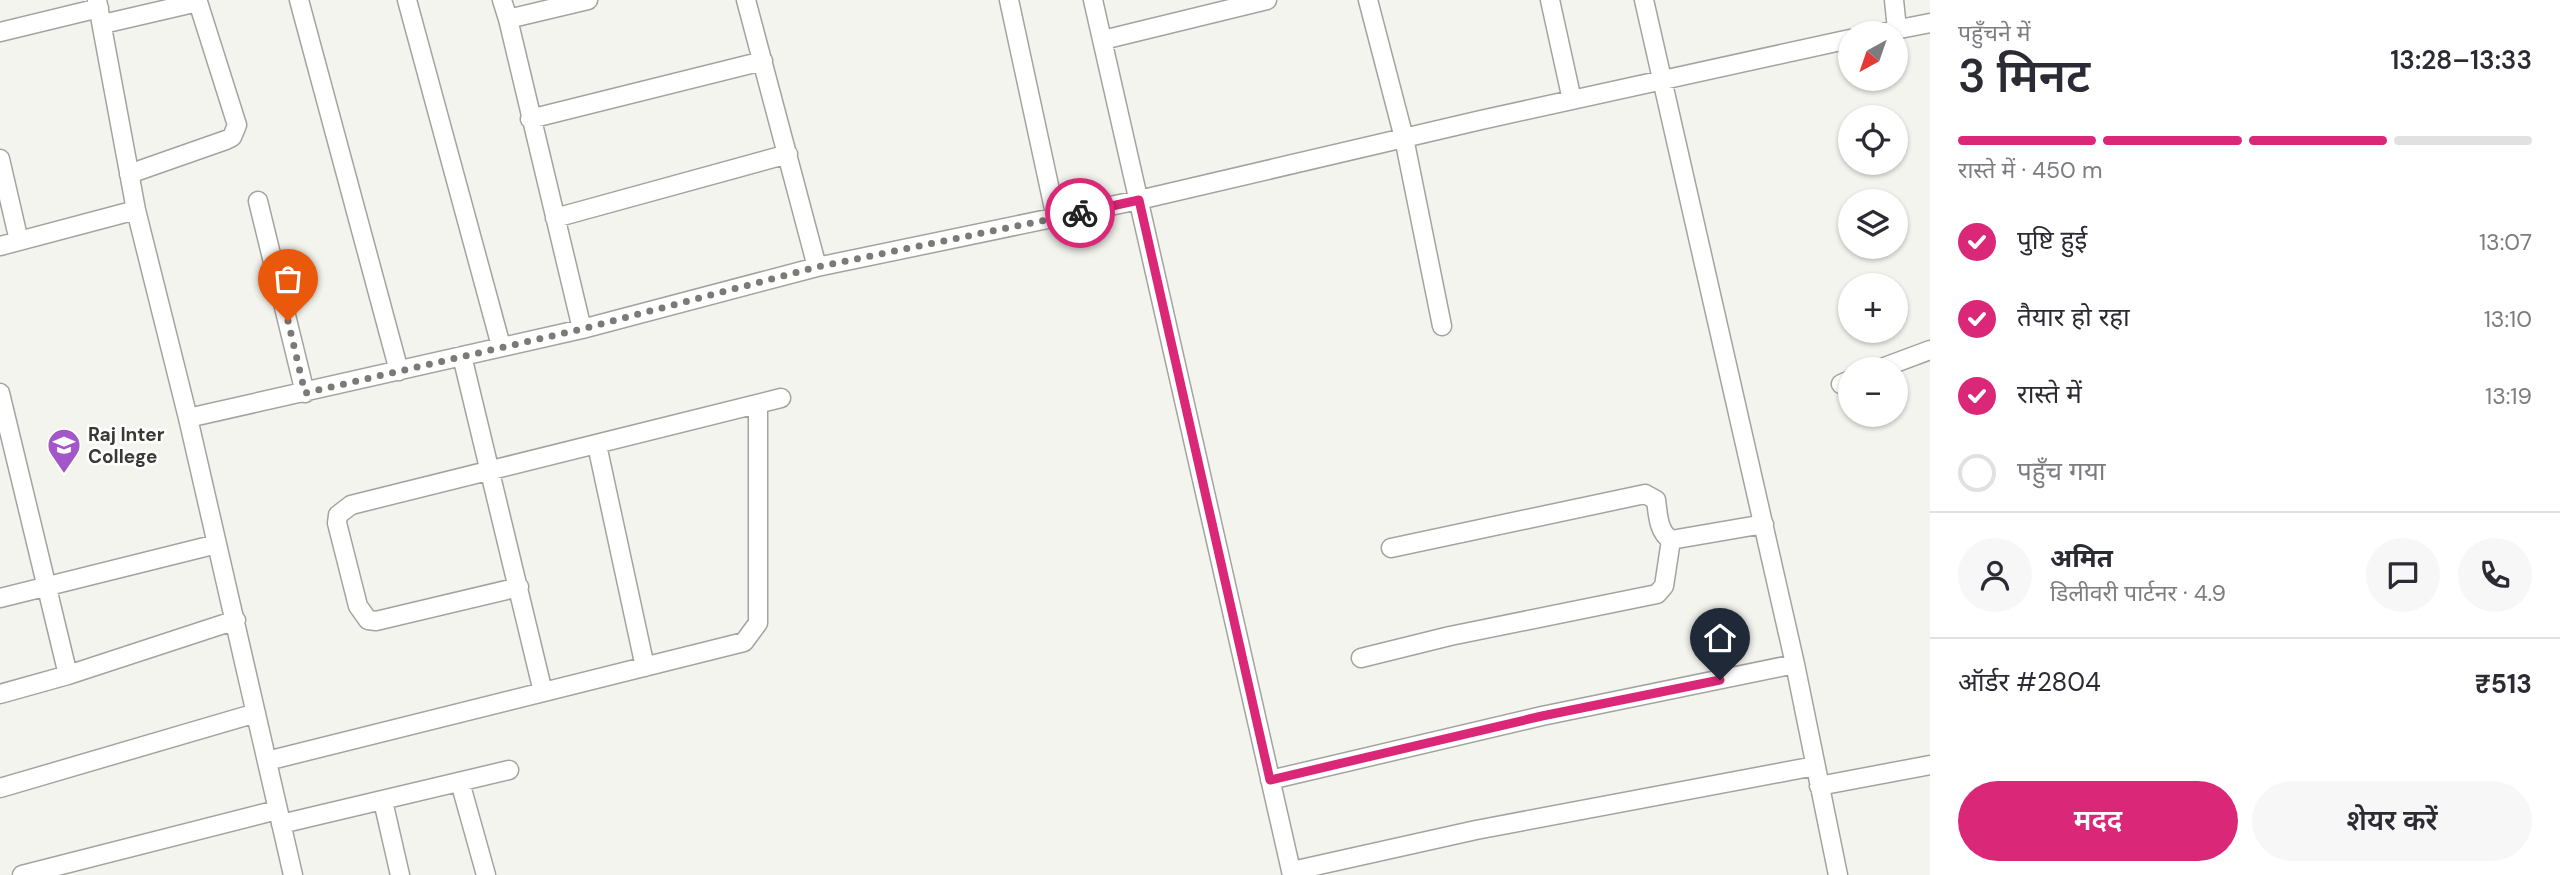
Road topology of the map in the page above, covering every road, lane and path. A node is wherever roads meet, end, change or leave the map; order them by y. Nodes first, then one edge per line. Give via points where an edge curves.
1 (299, 0) edge
2 (407, 0) edge
3 (502, 0) edge
4 (588, 0) edge
5 (747, 0) edge
6 (1009, 0) edge
7 (1093, 0) edge
8 (1267, 0) edge
9 (1368, 0) edge
10 (1550, 0) edge
11 (1644, 0) edge
12 (1894, 0) edge
13 (203, 1) edge
14 (100, 11) edge
15 (508, 19) junction
16 (1896, 21) edge
17 (1930, 23) edge
18 (1908, 27) edge
19 (0, 32) edge
20 (1103, 40) junction
21 (1838, 42) edge
22 (763, 61) junction
23 (1662, 79) junction
24 (1572, 100) junction
25 (530, 119) junction
26 (1404, 138) junction
27 (788, 154) junction
28 (0, 159) edge
29 (129, 174) junction
30 (1139, 200) junction
31 (258, 201) dead end
32 (135, 210) junction
33 (555, 218) junction
34 (1056, 218) junction
35 (19, 241) junction
36 (0, 246) edge
37 (817, 267) junction
38 (1442, 326) dead end
39 (582, 329) junction
40 (501, 346) junction
41 (1930, 350) edge
42 (462, 356) junction
43 (1908, 358) edge
44 (399, 372) junction
45 (0, 393) edge
46 (305, 393) junction
47 (781, 398) dead end
48 (758, 405) junction
49 (188, 418) junction
50 (597, 445) junction
51 (492, 471) junction
52 (1764, 524) junction
53 (1671, 540) junction
54 (217, 544) junction
55 (1391, 548) dead end
56 (46, 587) junction
57 (519, 587) junction
58 (0, 598) edge
59 (236, 620) junction
60 (1362, 658) dead end
61 (1795, 664) junction
62 (645, 667) junction
63 (68, 675) junction
64 (543, 692) junction
65 (0, 694) edge
66 (256, 713) junction
67 (267, 761) junction
68 (1930, 765) edge
69 (1815, 766) junction
70 (509, 770) dead end
71 (1270, 780) junction
72 (460, 782) junction
73 (1819, 786) junction
74 (0, 788) edge
75 (383, 801) junction
76 (279, 817) junction
77 (1292, 873) edge
78 (22, 875) edge
79 (293, 875) edge
80 (400, 875) edge
81 (486, 875) edge
82 (1838, 875) edge

1 - 44 street
2 - 40 street
3 - 15 street
4 - 15 street
5 - 22 street
6 - 34 street
7 - 20 street
8 - 20 street
9 - 26 street
10 - 24 street
11 - 23 street
12 - 16 street
13 - 14 street
13 - 29 street via 236,131 226,140
14 - 19 street
14 - 29 street
15 - 25 street
17 - 18 street
20 - 30 street
21 - 23 street
22 - 25 street
22 - 27 street
23 - 24 street
23 - 52 street
24 - 26 street
25 - 33 street
26 - 30 street
26 - 38 street
27 - 33 street
27 - 37 street
28 - 35 street
29 - 32 street
30 - 34 street
30 - 71 street
31 - 46 street
32 - 35 street
32 - 49 street
33 - 39 street
34 - 37 street
35 - 36 street
37 - 39 street
39 - 40 street
40 - 42 street
41 - 43 street
42 - 44 street
42 - 51 street
44 - 46 street
45 - 56 street
46 - 49 street
47 - 48 street
48 - 50 street
48 - 62 street via 758,623 744,642 734,646
49 - 54 street
50 - 51 street
50 - 62 street
51 - 57 street
51 - 57 street via 351,505 338,515 337,523 358,606 368,620
52 - 53 street
52 - 61 street
53 - 55 street via 1664,536 1656,499 1645,494
53 - 60 street via 1664,586 1657,594
54 - 56 street
54 - 59 street
56 - 58 street
56 - 63 street
57 - 64 street
59 - 63 street
59 - 66 street
61 - 69 street
61 - 71 street via 1542,716
62 - 64 street
63 - 65 street
64 - 67 street
66 - 67 street
66 - 74 street
67 - 76 street
68 - 73 street
69 - 73 street
69 - 77 street via 1476,830
70 - 72 street
71 - 77 street
72 - 75 street
72 - 81 street
73 - 82 street
75 - 76 street
75 - 80 street
76 - 78 street
76 - 79 street

